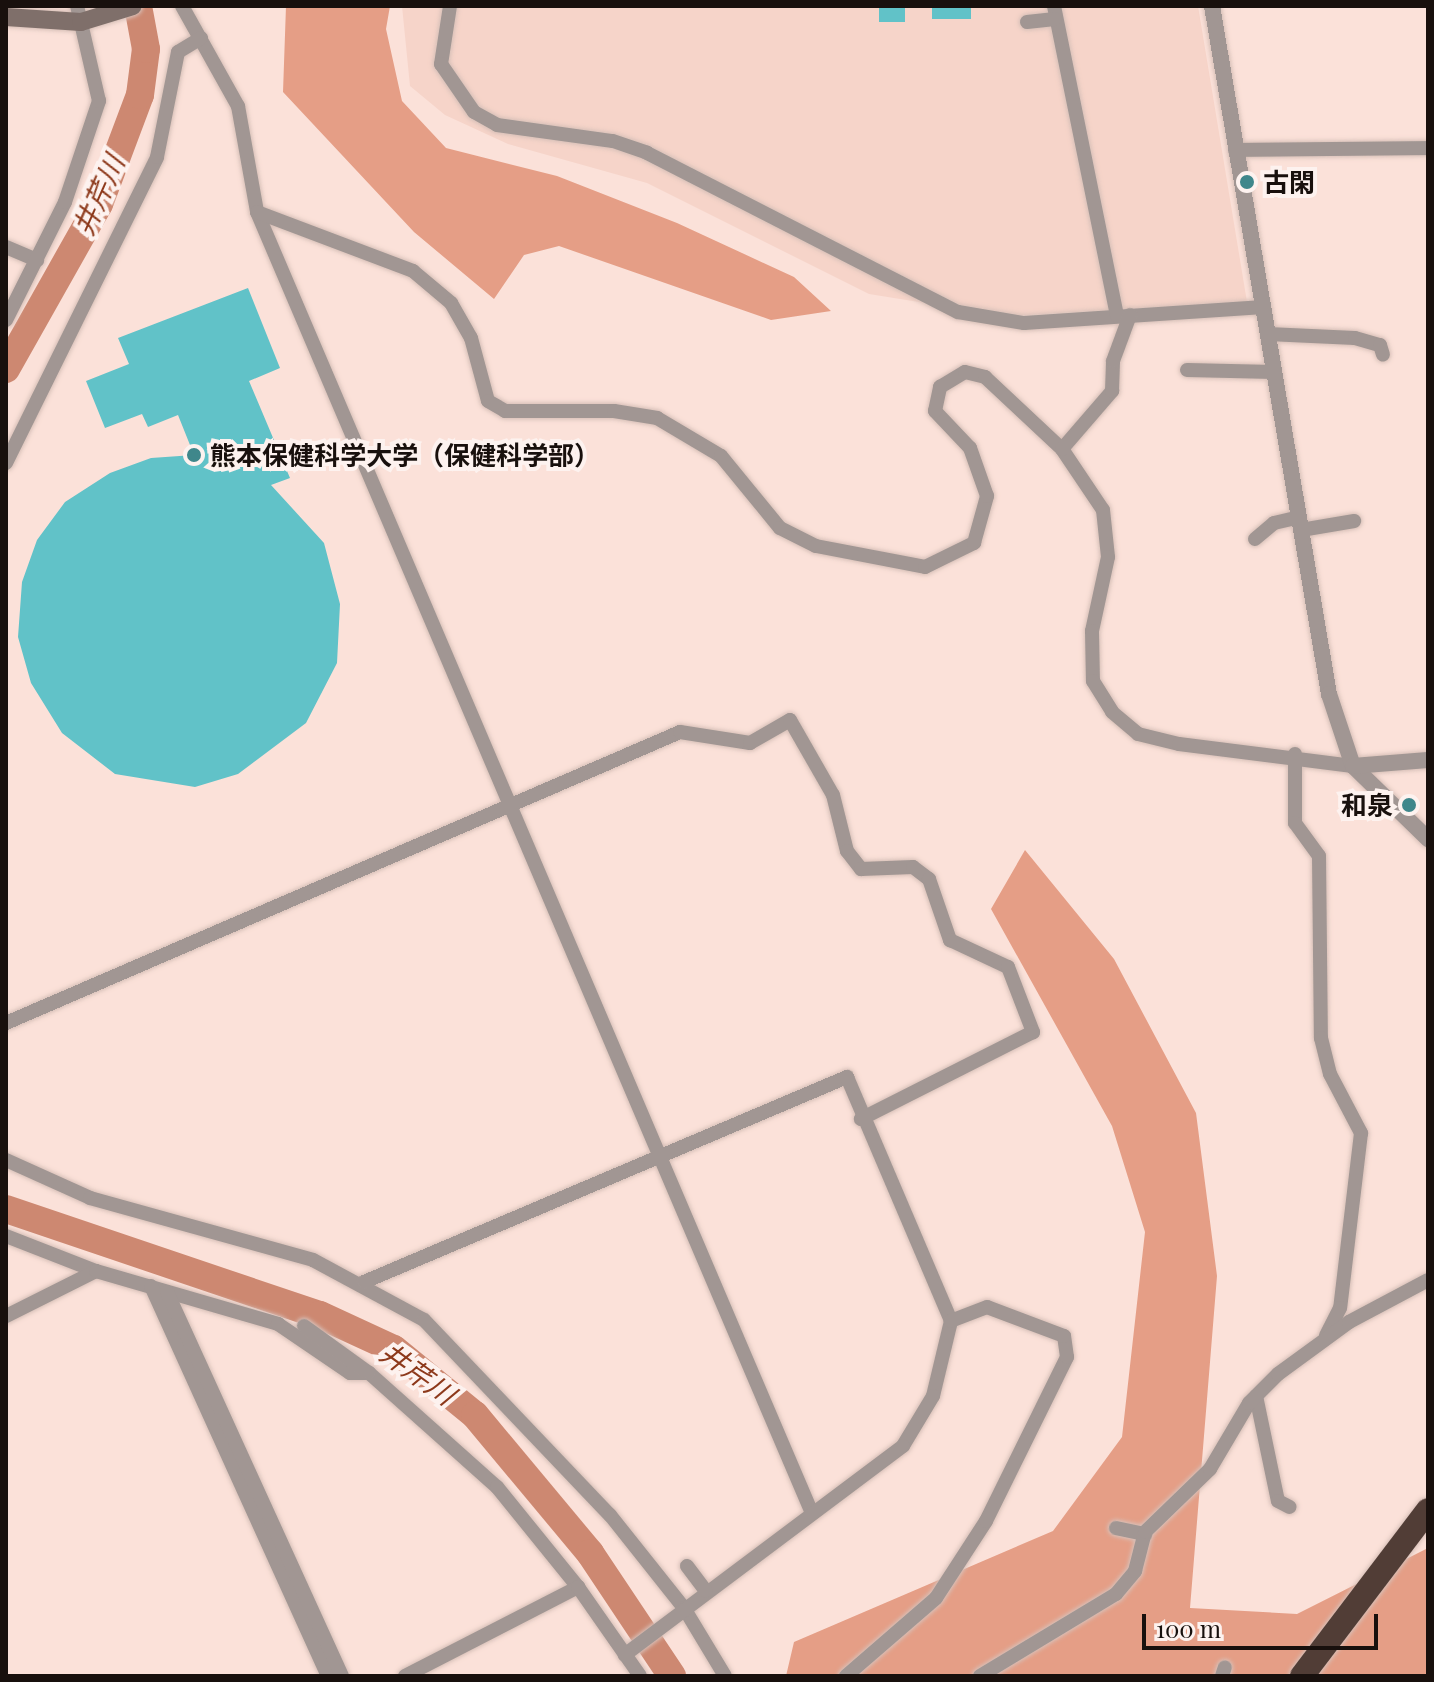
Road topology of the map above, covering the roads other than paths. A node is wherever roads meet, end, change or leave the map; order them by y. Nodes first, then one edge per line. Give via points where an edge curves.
1 (133, 6) edge
2 (182, 6) edge
3 (450, 6) edge
4 (1212, 6) edge
5 (1054, 13) edge
6 (83, 16) edge
7 (6, 17) edge
8 (1027, 22) dead end
9 (201, 38) junction
10 (1428, 148) edge
11 (1235, 150) junction
12 (257, 212) junction
13 (6, 247) edge
14 (37, 260) junction
15 (1263, 307) junction
16 (1124, 316) junction
17 (6, 320) edge
18 (1268, 334) junction
19 (1383, 355) dead end
20 (1187, 370) dead end
21 (1274, 372) junction
22 (1062, 449) junction
23 (6, 463) edge
24 (1354, 521) dead end
25 (1300, 523) junction
26 (1255, 539) dead end
27 (1295, 754) junction
28 (1428, 760) edge
29 (1353, 766) junction
30 (513, 804) junction
31 (1428, 839) edge
32 (6, 1023) edge
33 (861, 1119) junction
34 (662, 1156) junction
35 (6, 1160) edge
36 (6, 1236) edge
37 (96, 1271) junction
38 (1428, 1280) edge
39 (364, 1282) junction
40 (151, 1286) junction
41 (167, 1292) junction
42 (6, 1316) edge
43 (951, 1321) junction
44 (304, 1326) dead end
45 (1324, 1340) junction
46 (369, 1373) junction
47 (1256, 1396) junction
48 (1290, 1507) dead end
49 (1428, 1507) edge
50 (811, 1511) junction
51 (1116, 1528) dead end
52 (1145, 1534) junction
53 (687, 1566) dead end
54 (578, 1587) junction
55 (706, 1591) junction
56 (684, 1608) junction
57 (628, 1653) junction
58 (328, 1676) edge
59 (342, 1676) edge
60 (405, 1676) edge
61 (640, 1676) edge
62 (725, 1676) edge
63 (846, 1676) edge
64 (980, 1676) edge
65 (1302, 1676) edge

1 - 6 main road
2 - 9 street
3 - 16 street via 441,64 460,98 497,125 647,153 980,319
4 - 11 street
5 - 8 street
5 - 16 street
6 - 7 main road
6 - 14 street via 99,101
9 - 12 street via 238,106
9 - 23 street via 178,52 157,157
10 - 11 street
11 - 15 street
12 - 22 street via 413,271 451,303 471,338 488,401 505,411 657,418 721,456 780,528 816,546 925,567 974,543 987,496 970,448 935,411 940,387 965,372 985,377
12 - 30 street
13 - 14 street
14 - 17 street
15 - 16 street
15 - 18 street
16 - 22 street via 1112,391
18 - 19 street via 1355,338 1380,345
18 - 21 street
20 - 21 street
21 - 25 street
22 - 27 street via 1103,510 1108,557 1092,631 1093,681 1112,712 1138,734 1179,744
24 - 25 street
25 - 26 street via 1274,523
25 - 29 street via 1329,694
27 - 29 street
27 - 45 street via 1295,823 1319,856 1323,1048 1361,1133 1340,1308
28 - 29 street
29 - 31 street
30 - 32 street
30 - 33 street via 680,732 750,743 790,720 833,795 847,851 861,869 913,867 929,879 950,940 1008,967 1033,1032
30 - 34 street
33 - 34 street via 847,1077
33 - 43 street
34 - 39 street
34 - 50 street
35 - 39 street via 90,1198 313,1260
36 - 37 street
37 - 40 street
37 - 42 street
38 - 45 street
39 - 56 street via 424,1320 497,1393
40 - 41 street
40 - 58 street
41 - 46 street via 278,1324 350,1373
41 - 59 street
43 - 50 street via 922,1423 903,1446
43 - 63 street via 987,1307 1064,1336 1067,1357 986,1521 936,1598
44 - 46 street
45 - 47 street
46 - 54 street via 497,1487
47 - 48 street via 1278,1501
47 - 52 street via 1210,1469
49 - 65 highway
50 - 55 street
51 - 52 street
52 - 64 street via 1135,1571 1116,1594
53 - 55 street
54 - 57 street
54 - 60 street
55 - 56 street
56 - 57 street
56 - 62 street
57 - 61 street

